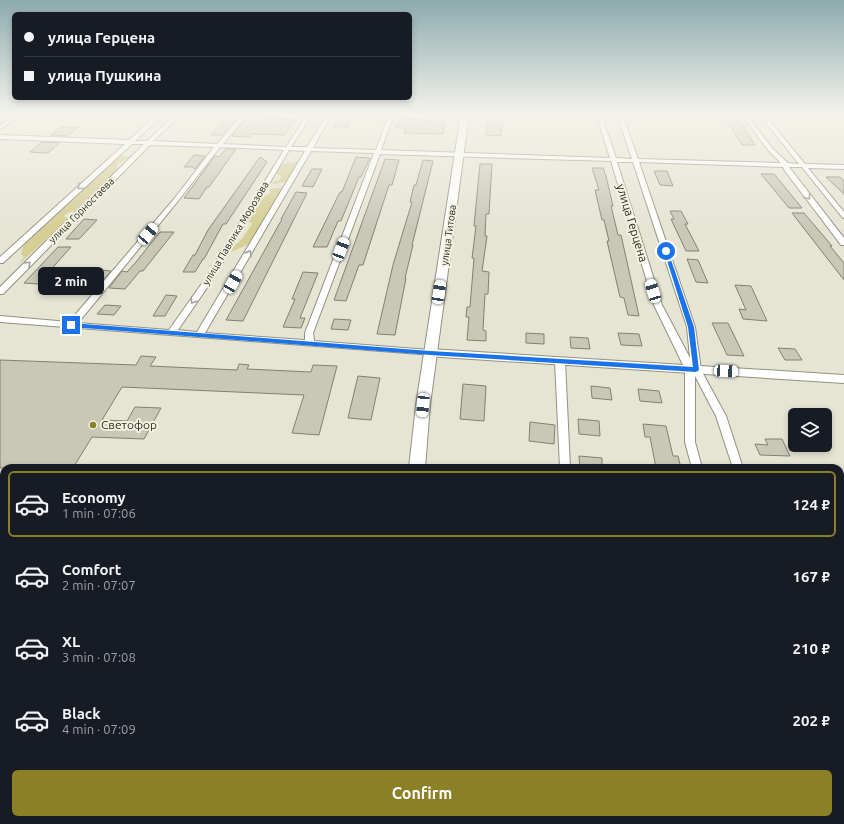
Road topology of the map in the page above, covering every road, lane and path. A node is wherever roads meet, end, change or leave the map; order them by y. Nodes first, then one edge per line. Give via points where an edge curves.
1 (117, 152) edge
2 (139, 152) edge
3 (213, 152) edge
4 (283, 152) edge
5 (308, 152) edge
6 (378, 152) edge
7 (390, 152) edge
8 (610, 152) edge
9 (633, 152) edge
10 (773, 152) edge
11 (791, 152) edge
12 (459, 155) junction
13 (612, 160) junction
14 (636, 160) junction
15 (786, 165) junction
16 (803, 166) junction
17 (844, 167) edge
18 (844, 216) edge
19 (833, 229) junction
20 (844, 230) edge
21 (844, 243) edge
22 (0, 261) edge
23 (0, 292) edge
24 (0, 319) edge
25 (71, 325) junction
26 (172, 332) junction
27 (200, 334) junction
28 (310, 342) junction
29 (430, 353) junction
30 (560, 361) junction
31 (693, 369) junction
32 (844, 379) edge
33 (419, 451) junction
34 (411, 464) edge
35 (417, 464) edge
36 (565, 464) edge
37 (696, 464) edge
38 (737, 464) edge

1 -> 22 street, улица Горностаева
23 -> 2 street, улица Горностаева
3 - 25 street
4 -> 26 street, улица Павлика Морозова via 219,263
27 -> 5 street, улица Павлика Морозова
6 - 28 street via 310,333
7 - 12 street
8 - 13 street, улица Герцена
9 - 14 street, улица Герцена
10 - 15 street
11 - 16 street
12 - 13 street
12 - 29 main road, улица Титова
13 - 14 street
13 - 31 street, улица Герцена via 658,306
14 - 15 street
14 - 31 street, улица Герцена via 691,327
15 - 16 street
15 -> 19 street via 787,170
16 - 17 street
16 - 18 street
19 - 20 street
19 - 21 street
24 - 25 street
25 - 26 street
26 - 27 street
27 - 28 street
28 - 29 street
29 - 30 street
29 - 33 main road, улица Титова
30 - 31 street
30 - 36 street
31 - 32 street
31 - 37 street, улица Герцена via 690,442
31 - 38 street, улица Герцена via 721,416
33 - 34 main road
33 - 35 main road, улица Титова

